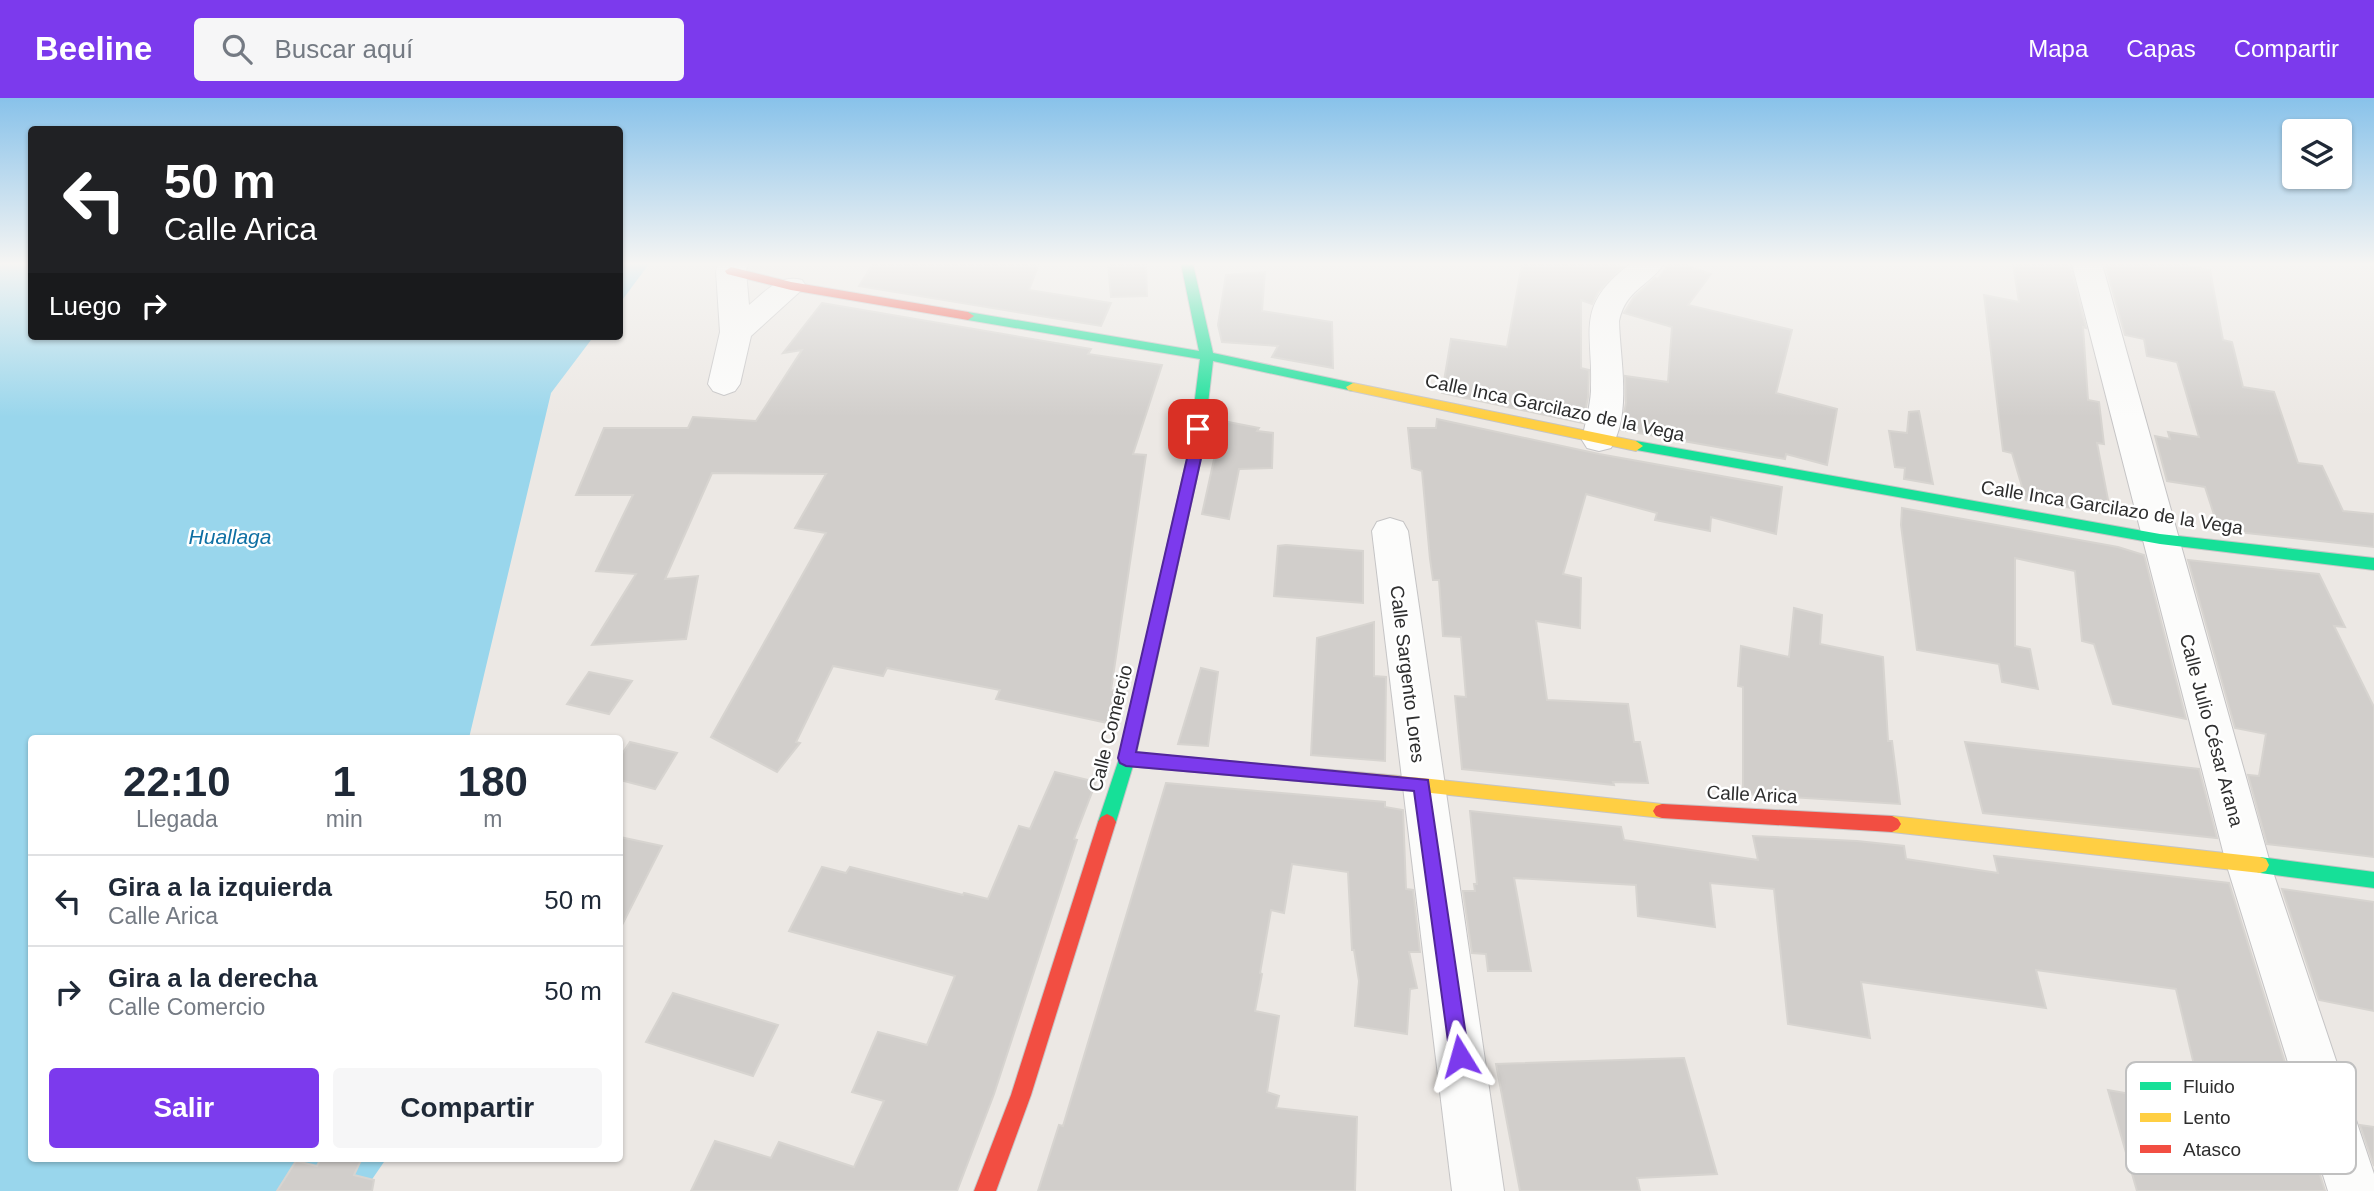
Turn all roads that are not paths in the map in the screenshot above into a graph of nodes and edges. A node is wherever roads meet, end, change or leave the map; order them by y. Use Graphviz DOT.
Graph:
graph roads {
  1 [pos="735,315"];
  2 [pos="756,315"];
  3 [pos="963,315"];
  4 [pos="1198,315"];
  5 [pos="1605,315"];
  6 [pos="2101,315"];
  7 [pos="736,332"];
  8 [pos="1207,356"];
  9 [pos="724,384"];
  10 [pos="1599,440"];
  11 [pos="1390,531"];
  12 [pos="2160,539"];
  13 [pos="2374,564"];
  14 [pos="1126,758"];
  15 [pos="1422,785"];
  16 [pos="2248,863"];
  17 [pos="2374,880"];
  18 [pos="2312,1062"];
  19 [pos="2349,1174"];
  20 [pos="985,1191"];
  21 [pos="1478,1191"];
  22 [pos="2354,1191"];
  1 -- 7 [label="street"];
  2 -- 7 [label="street"];
  3 -- 8 [label="street, Calle Inca Garcilazo de la Vega"];
  4 -- 8 [label="street, Calle Comercio"];
  5 -- 10 [label="street"];
  6 -- 12 [label="street, Calle Julio César Arana"];
  7 -- 9 [label="street"];
  8 -- 10 [label="street, Calle Inca Garcilazo de la Vega"];
  8 -- 14 [label="street, Calle Comercio"];
  10 -- 12 [label="street, Calle Inca Garcilazo de la Vega"];
  11 -- 15 [label="street, Calle Sargento Lores"];
  12 -- 13 [label="street, Calle Inca Garcilazo de la Vega"];
  12 -- 16 [label="street, Calle Julio César Arana"];
  14 -- 15 [label="street, Calle Arica"];
  14 -- 20 [label="street, Calle Comercio"];
  15 -- 16 [label="street, Calle Arica"];
  15 -- 21 [label="street, Calle Sargento Lores"];
  16 -- 17 [label="street, Calle Arica"];
  16 -- 18 [label="street, Calle Julio César Arana"];
  19 -- 22 [label="street, Calle Julio César Arana"];
}
